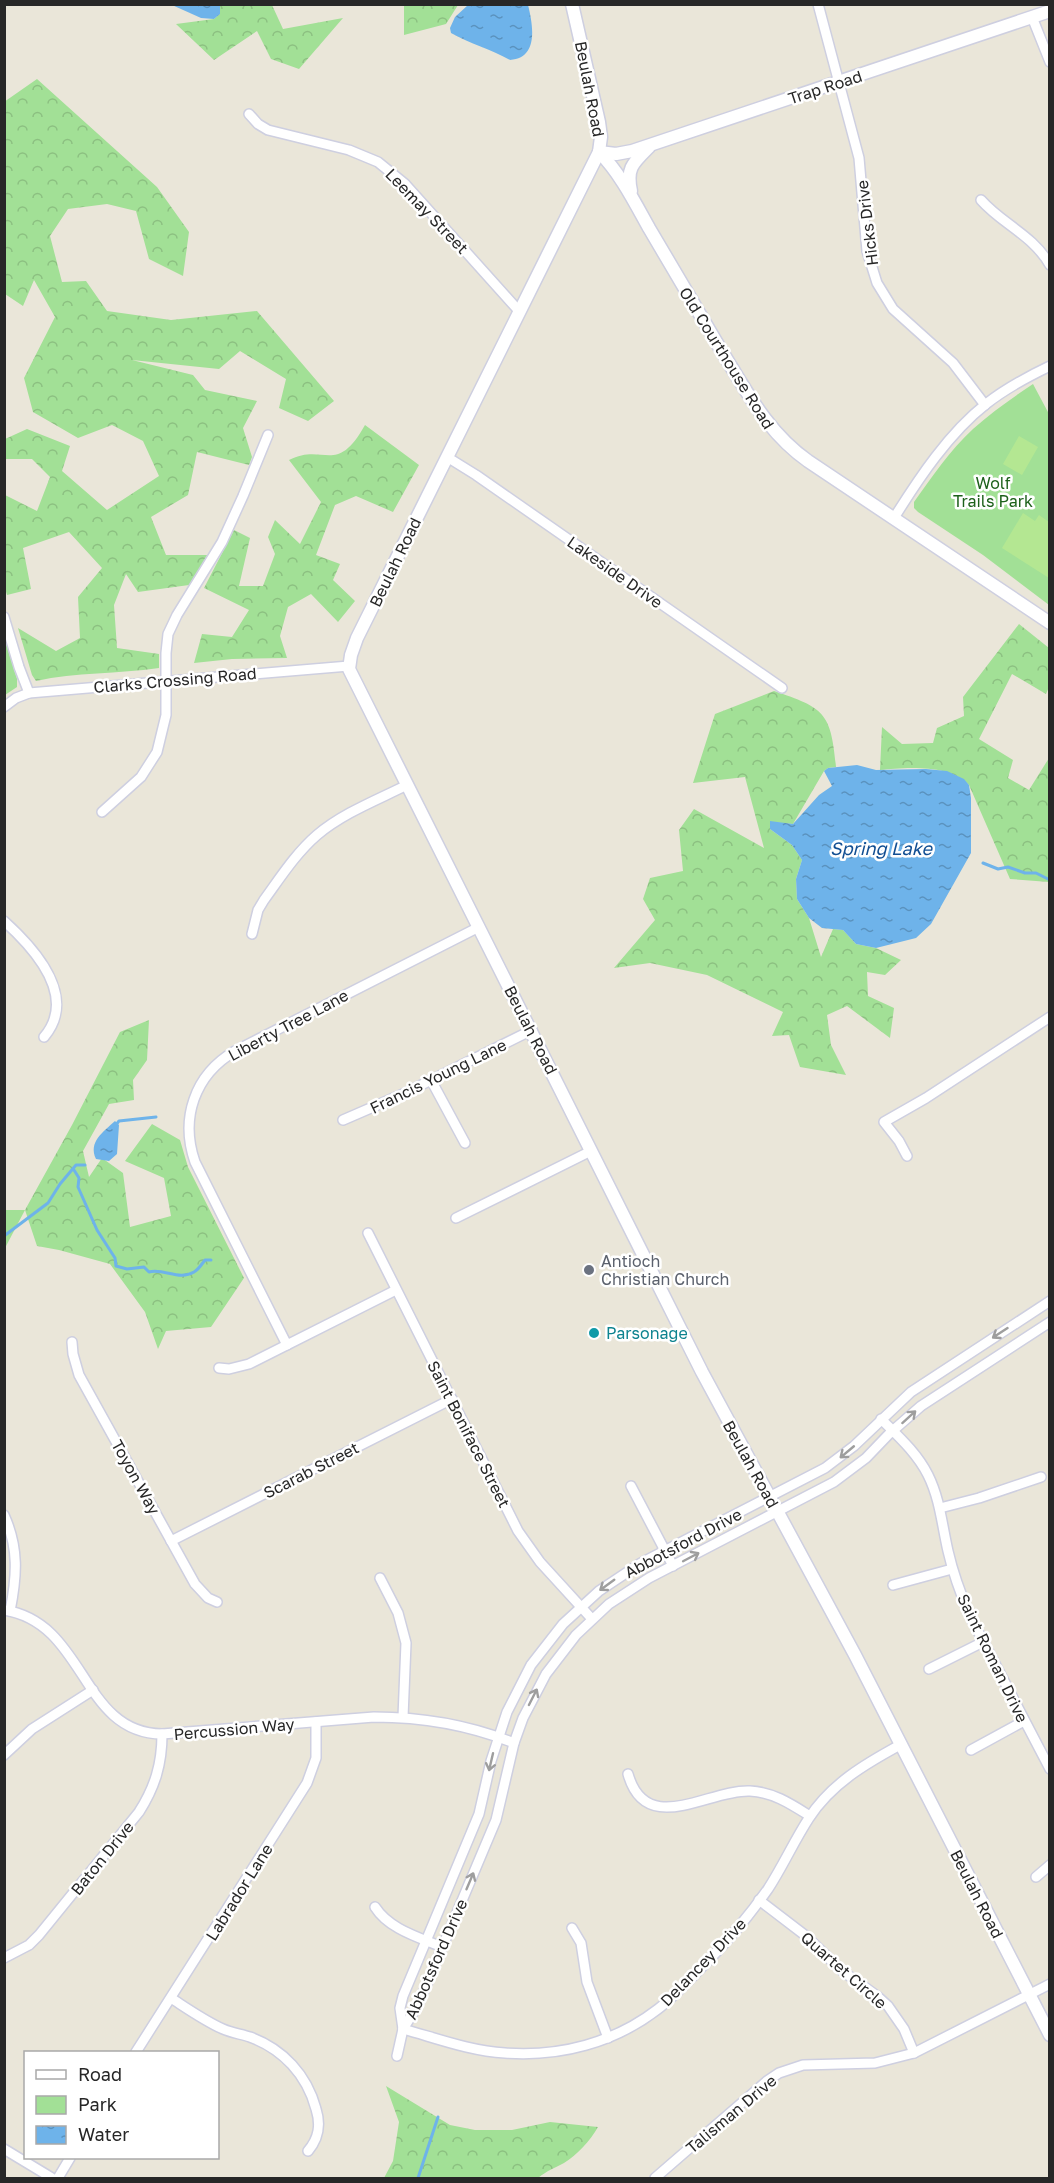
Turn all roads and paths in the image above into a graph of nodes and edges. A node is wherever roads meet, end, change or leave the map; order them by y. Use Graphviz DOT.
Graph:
graph roads {
  1 [pos="573,4"];
  2 [pos="818,4"];
  3 [pos="1050,11"];
  4 [pos="1032,17"];
  5 [pos="1050,62"];
  6 [pos="839,83"];
  7 [pos="249,114"];
  8 [pos="651,145"];
  9 [pos="599,152"];
  10 [pos="981,200"];
  11 [pos="634,201"];
  12 [pos="1050,265"];
  13 [pos="519,311"];
  14 [pos="1050,366"];
  15 [pos="985,405"];
  16 [pos="268,435"];
  17 [pos="447,457"];
  18 [pos="894,518"];
  19 [pos="4,617"];
  20 [pos="1050,623"];
  21 [pos="349,666"];
  22 [pos="166,682"];
  23 [pos="782,688"];
  24 [pos="29,693"];
  25 [pos="4,707"];
  26 [pos="407,785"];
  27 [pos="102,812"];
  28 [pos="4,921"];
  29 [pos="479,927"];
  30 [pos="252,934"];
  31 [pos="1050,1017"];
  32 [pos="532,1030"];
  33 [pos="44,1038"];
  34 [pos="431,1080"];
  35 [pos="344,1120"];
  36 [pos="465,1143"];
  37 [pos="591,1151"];
  38 [pos="907,1156"];
  39 [pos="456,1218"];
  40 [pos="368,1233"];
  41 [pos="396,1290"];
  42 [pos="1050,1301"];
  43 [pos="1050,1322"];
  44 [pos="72,1341"];
  45 [pos="287,1345"];
  46 [pos="219,1368"];
  47 [pos="452,1399"];
  48 [pos="881,1419"];
  49 [pos="893,1431"];
  50 [pos="1041,1477"];
  51 [pos="631,1485"];
  52 [pos="769,1497"];
  53 [pos="940,1508"];
  54 [pos="778,1512"];
  55 [pos="4,1515"];
  56 [pos="171,1541"];
  57 [pos="664,1551"];
  58 [pos="673,1566"];
  59 [pos="952,1569"];
  60 [pos="380,1578"];
  61 [pos="892,1586"];
  62 [pos="217,1602"];
  63 [pos="580,1607"];
  64 [pos="7,1610"];
  65 [pos="592,1619"];
  66 [pos="983,1642"];
  67 [pos="929,1669"];
  68 [pos="93,1690"];
  69 [pos="404,1718"];
  70 [pos="1024,1721"];
  71 [pos="316,1722"];
  72 [pos="162,1734"];
  73 [pos="498,1736"];
  74 [pos="514,1743"];
  75 [pos="900,1745"];
  76 [pos="971,1750"];
  77 [pos="4,1755"];
  78 [pos="1050,1769"];
  79 [pos="628,1774"];
  80 [pos="810,1816"];
  81 [pos="1050,1864"];
  82 [pos="1036,1877"];
  83 [pos="759,1900"];
  84 [pos="375,1907"];
  85 [pos="572,1928"];
  86 [pos="426,1940"];
  87 [pos="442,1947"];
  88 [pos="4,1958"];
  89 [pos="1050,1984"];
  90 [pos="1028,1995"];
  91 [pos="171,1998"];
  92 [pos="403,2030"];
  93 [pos="1050,2035"];
  94 [pos="608,2038"];
  95 [pos="137,2051"];
  96 [pos="914,2053"];
  97 [pos="397,2056"];
  98 [pos="4,2149"];
  99 [pos="308,2151"];
  100 [pos="69,2159"];
  101 [pos="52,2178"];
  102 [pos="58,2178"];
  103 [pos="655,2178"];
  1 -- 9 [label="main road, Beulah Road"];
  2 -- 6 [label="street, Hicks Drive"];
  3 -- 4 [label="main road, Trap Road"];
  4 -- 5 [label="street"];
  4 -- 6 [label="main road, Trap Road"];
  6 -- 8 [label="main road, Trap Road"];
  6 -- 15 [label="street, Hicks Drive"];
  7 -- 13 [label="street, Leemay Street"];
  8 -- 9 [label="main road, Trap Road"];
  8 -- 11 [label="main road"];
  9 -- 11 [label="main road, Old Courthouse Road"];
  9 -- 13 [label="main road, Beulah Road"];
  10 -- 12 [label="street"];
  11 -- 18 [label="main road, Old Courthouse Road"];
  13 -- 17 [label="main road, Beulah Road"];
  14 -- 15 [label="street"];
  15 -- 18 [label="street"];
  16 -- 22 [label="street"];
  17 -- 21 [label="main road, Beulah Road"];
  17 -- 23 [label="street, Lakeside Drive"];
  18 -- 20 [label="main road, Old Courthouse Road"];
  19 -- 24 [label="street"];
  21 -- 22 [label="street, Clarks Crossing Road"];
  21 -- 26 [label="main road, Beulah Road"];
  22 -- 24 [label="street, Clarks Crossing Road"];
  22 -- 27 [label="street"];
  24 -- 25 [label="street, Clarks Crossing Road"];
  26 -- 29 [label="main road, Beulah Road"];
  26 -- 30 [label="street"];
  28 -- 33 [label="street"];
  29 -- 32 [label="main road, Beulah Road"];
  29 -- 45 [label="street, Liberty Tree Lane"];
  31 -- 38 [label="street"];
  32 -- 34 [label="street, Francis Young Lane"];
  32 -- 37 [label="main road, Beulah Road"];
  34 -- 35 [label="street, Francis Young Lane"];
  34 -- 36 [label="street"];
  37 -- 39 [label="street"];
  37 -- 52 [label="main road, Beulah Road"];
  40 -- 41 [label="street, Saint Boniface Street"];
  41 -- 45 [label="street"];
  41 -- 47 [label="street, Saint Boniface Street"];
  42 -- 48 [label="street, Abbotsford Drive, one-way"];
  49 -- 43 [label="street, Abbotsford Drive, one-way"];
  44 -- 56 [label="street, Toyon Way"];
  45 -- 46 [label="street"];
  47 -- 56 [label="street, Scarab Street"];
  47 -- 63 [label="street, Saint Boniface Street"];
  48 -- 49 [label="street, Saint Roman Drive"];
  48 -- 52 [label="street, Abbotsford Drive, one-way"];
  49 -- 53 [label="street, Saint Roman Drive"];
  49 -- 54 [label="street, Abbotsford Drive"];
  50 -- 53 [label="street"];
  51 -- 57 [label="street"];
  52 -- 54 [label="main road, Beulah Road"];
  52 -- 57 [label="street, Abbotsford Drive"];
  53 -- 59 [label="street, Saint Roman Drive"];
  58 -- 54 [label="street, Abbotsford Drive, one-way"];
  54 -- 75 [label="main road, Beulah Road"];
  55 -- 64 [label="street"];
  56 -- 62 [label="street, Toyon Way"];
  57 -- 58 [label="street"];
  57 -- 63 [label="street, Abbotsford Drive, one-way"];
  58 -- 65 [label="street, Abbotsford Drive"];
  59 -- 61 [label="street"];
  59 -- 66 [label="street, Saint Roman Drive"];
  60 -- 69 [label="street"];
  63 -- 65 [label="street, Saint Boniface Street"];
  63 -- 73 [label="street, Abbotsford Drive"];
  64 -- 68 [label="street, Percussion Way"];
  74 -- 65 [label="street, Abbotsford Drive, one-way"];
  66 -- 67 [label="street"];
  66 -- 70 [label="street, Saint Roman Drive"];
  68 -- 72 [label="street, Percussion Way"];
  68 -- 77 [label="street"];
  69 -- 71 [label="street, Percussion Way"];
  69 -- 73 [label="street, Percussion Way"];
  70 -- 76 [label="street"];
  70 -- 78 [label="street, Saint Roman Drive"];
  71 -- 72 [label="street, Percussion Way"];
  71 -- 91 [label="street, Labrador Lane"];
  72 -- 88 [label="street, Baton Drive"];
  73 -- 74 [label="street, Percussion Way"];
  73 -- 86 [label="street, Abbotsford Drive, one-way"];
  87 -- 74 [label="street, Abbotsford Drive, one-way"];
  75 -- 80 [label="street, Delancey Drive"];
  75 -- 90 [label="main road, Beulah Road"];
  79 -- 80 [label="street"];
  80 -- 83 [label="street, Delancey Drive"];
  81 -- 82 [label="street"];
  83 -- 94 [label="street, Delancey Drive"];
  83 -- 96 [label="street, Quartet Circle"];
  84 -- 86 [label="street"];
  85 -- 94 [label="street"];
  86 -- 87 [label="street"];
  86 -- 92 [label="street, Abbotsford Drive"];
  87 -- 92 [label="street, Abbotsford Drive"];
  89 -- 90 [label="street, Talisman Drive"];
  90 -- 93 [label="main road, Beulah Road"];
  90 -- 96 [label="street, Talisman Drive"];
  91 -- 95 [label="street, Labrador Lane"];
  91 -- 99 [label="street"];
  92 -- 94 [label="street, Delancey Drive"];
  92 -- 97 [label="street"];
  96 -- 103 [label="street, Talisman Drive"];
  98 -- 101 [label="street"];
  100 -- 102 [label="street"];
}
